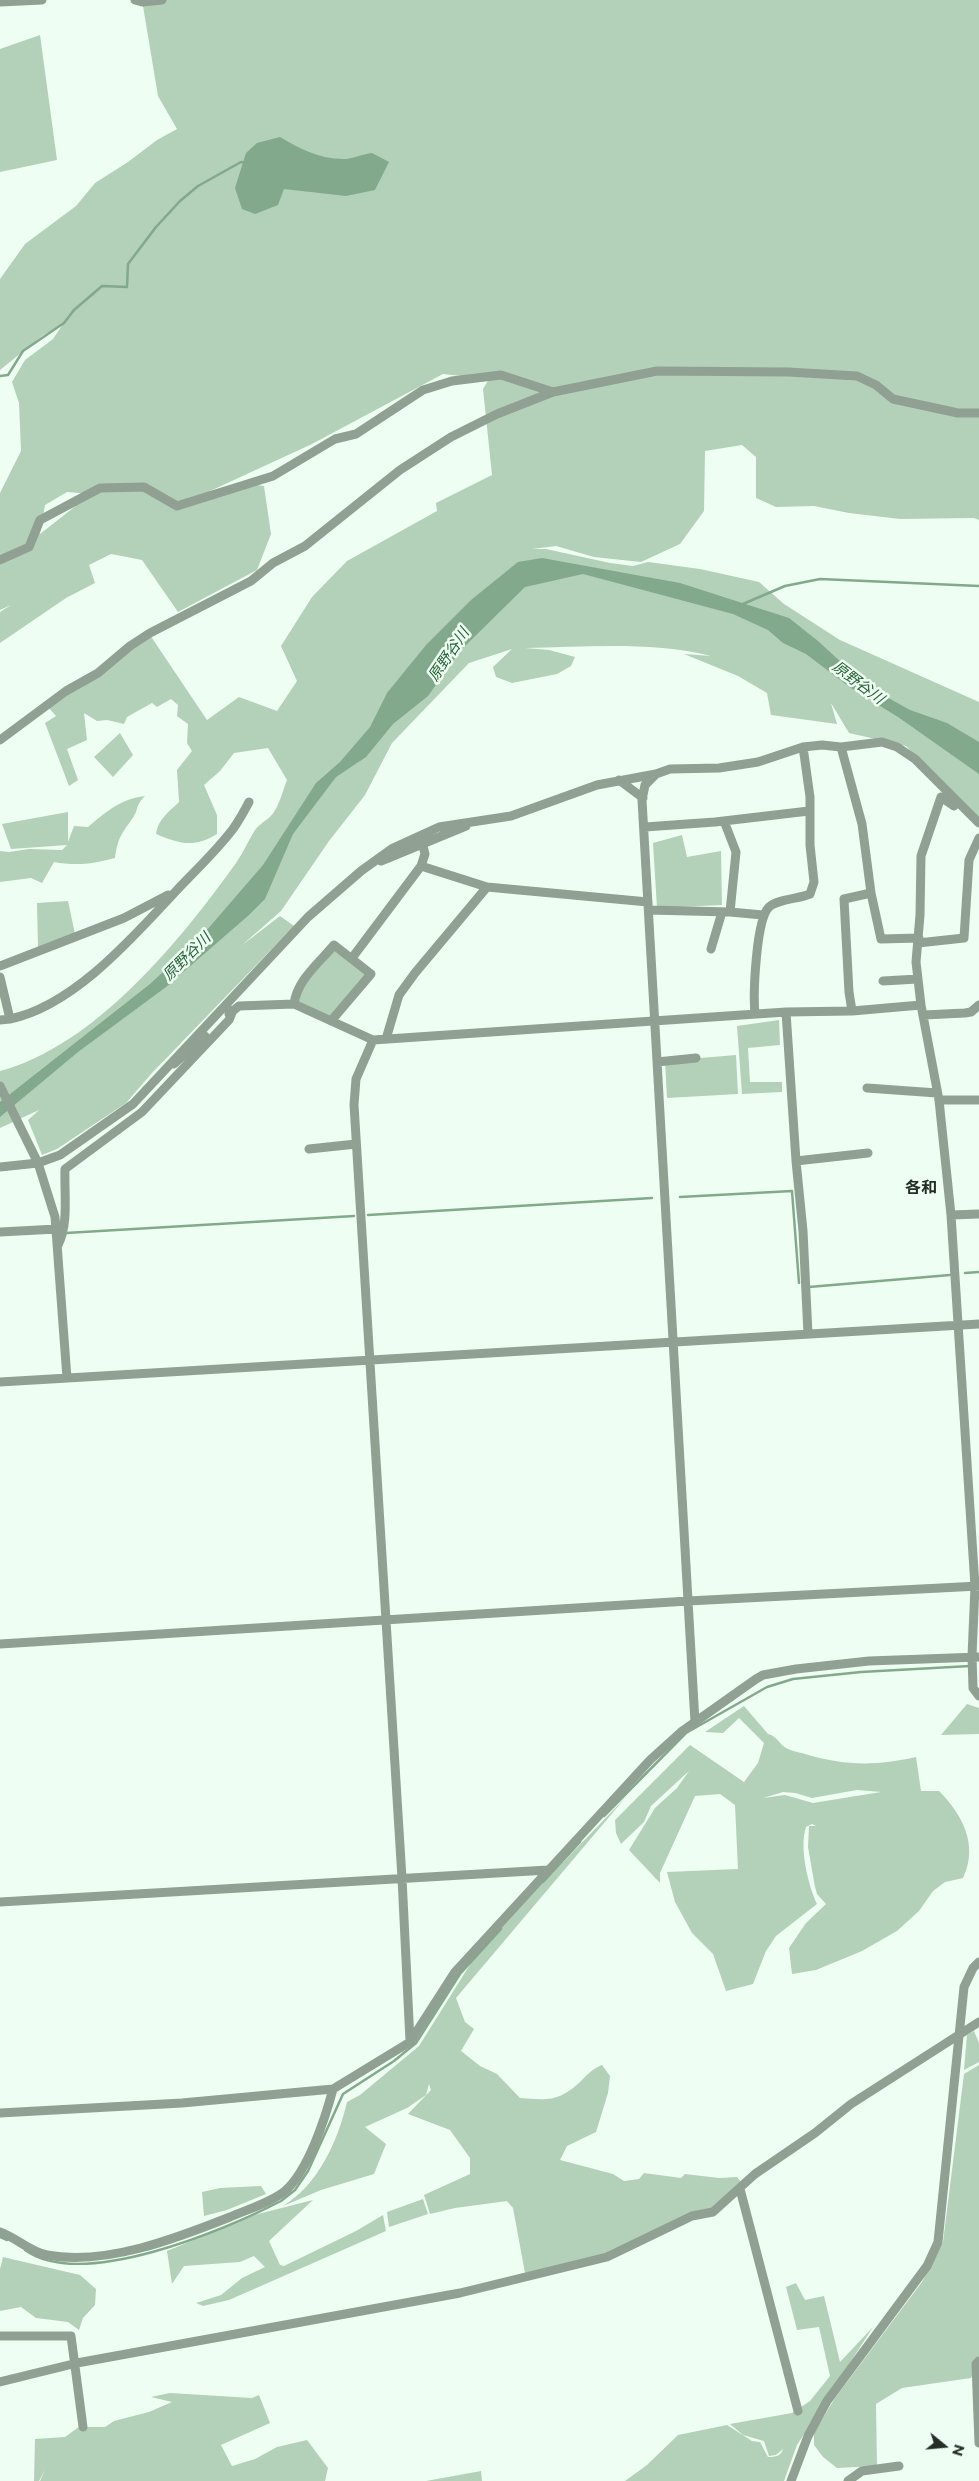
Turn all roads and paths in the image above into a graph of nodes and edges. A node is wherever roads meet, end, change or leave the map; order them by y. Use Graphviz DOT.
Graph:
graph roads {
  1 [pos="42,0"];
  2 [pos="135,0"];
  3 [pos="162,0"];
  4 [pos="0,2"];
  5 [pos="553,392"];
  6 [pos="979,413"];
  7 [pos="0,560"];
  8 [pos="0,740"];
  9 [pos="803,747"];
  10 [pos="840,747"];
  11 [pos="656,774"];
  12 [pos="618,780"];
  13 [pos="643,798"];
  14 [pos="249,802"];
  15 [pos="809,811"];
  16 [pos="978,819"];
  17 [pos="477,821"];
  18 [pos="724,821"];
  19 [pos="645,827"];
  20 [pos="979,838"];
  21 [pos="423,846"];
  22 [pos="369,866"];
  23 [pos="421,866"];
  24 [pos="487,886"];
  25 [pos="177,890"];
  26 [pos="871,893"];
  27 [pos="648,906"];
  28 [pos="726,912"];
  29 [pos="763,915"];
  30 [pos="919,940"];
  31 [pos="711,949"];
  32 [pos="352,958"];
  33 [pos="0,966"];
  34 [pos="0,977"];
  35 [pos="918,979"];
  36 [pos="883,981"];
  37 [pos="294,1004"];
  38 [pos="921,1005"];
  39 [pos="979,1005"];
  40 [pos="234,1010"];
  41 [pos="852,1011"];
  42 [pos="786,1012"];
  43 [pos="755,1014"];
  44 [pos="924,1015"];
  45 [pos="10,1019"];
  46 [pos="0,1020"];
  47 [pos="331,1021"];
  48 [pos="655,1021"];
  49 [pos="386,1039"];
  50 [pos="373,1040"];
  51 [pos="696,1058"];
  52 [pos="658,1062"];
  53 [pos="156,1078"];
  54 [pos="0,1086"];
  55 [pos="868,1088"];
  56 [pos="938,1096"];
  57 [pos="979,1100"];
  58 [pos="356,1144"];
  59 [pos="309,1149"];
  60 [pos="868,1153"];
  61 [pos="37,1161"];
  62 [pos="796,1161"];
  63 [pos="0,1167"];
  64 [pos="979,1214"];
  65 [pos="951,1215"];
  66 [pos="57,1228"];
  67 [pos="0,1232"];
  68 [pos="58,1245"];
  69 [pos="979,1324"];
  70 [pos="959,1326"];
  71 [pos="808,1334"];
  72 [pos="674,1342"];
  73 [pos="369,1360"];
  74 [pos="67,1378"];
  75 [pos="0,1382"];
  76 [pos="977,1586"];
  77 [pos="688,1601"];
  78 [pos="385,1621"];
  79 [pos="0,1644"];
  80 [pos="975,1656"];
  81 [pos="979,1696"];
  82 [pos="695,1722"];
  83 [pos="548,1870"];
  84 [pos="402,1878"];
  85 [pos="0,1902"];
  86 [pos="979,1962"];
  87 [pos="979,2022"];
  88 [pos="959,2036"];
  89 [pos="410,2042"];
  90 [pos="333,2089"];
  91 [pos="0,2114"];
  92 [pos="740,2189"];
  93 [pos="0,2232"];
  94 [pos="0,2336"];
  95 [pos="979,2361"];
  96 [pos="75,2364"];
  97 [pos="0,2382"];
  98 [pos="798,2411"];
  99 [pos="83,2426"];
  100 [pos="979,2443"];
  101 [pos="899,2466"];
  102 [pos="791,2481"];
  103 [pos="848,2481"];
  1 -- 4 [label="street"];
  2 -- 3 [label="street"];
  5 -- 6 [label="street"];
  5 -- 7 [label="street"];
  5 -- 8 [label="street"];
  9 -- 10 [label="street"];
  9 -- 11 [label="street"];
  9 -- 15 [label="street"];
  10 -- 16 [label="street"];
  10 -- 26 [label="street"];
  11 -- 12 [label="street"];
  11 -- 13 [label="street"];
  12 -- 13 [label="street"];
  12 -- 17 [label="street"];
  13 -- 19 [label="street"];
  14 -- 25 [label="street"];
  15 -- 18 [label="street"];
  15 -- 29 [label="street"];
  16 -- 30 [label="street"];
  17 -- 21 [label="street"];
  17 -- 22 [label="street"];
  18 -- 19 [label="street"];
  18 -- 28 [label="street"];
  19 -- 27 [label="street"];
  20 -- 30 [label="street"];
  21 -- 22 [label="street"];
  21 -- 23 [label="street"];
  22 -- 53 [label="street"];
  23 -- 24 [label="street"];
  23 -- 32 [label="street"];
  24 -- 27 [label="street"];
  24 -- 49 [label="street"];
  25 -- 33 [label="street"];
  25 -- 45 [label="street"];
  26 -- 30 [label="street"];
  26 -- 41 [label="street"];
  27 -- 28 [label="street"];
  27 -- 48 [label="street"];
  28 -- 29 [label="street"];
  28 -- 31 [label="street"];
  29 -- 43 [label="street"];
  30 -- 35 [label="street"];
  32 -- 37 [label="street"];
  32 -- 47 [label="street"];
  34 -- 45 [label="street"];
  35 -- 36 [label="street"];
  35 -- 38 [label="street"];
  37 -- 40 [label="street"];
  37 -- 47 [label="street"];
  38 -- 41 [label="street"];
  38 -- 44 [label="street"];
  39 -- 44 [label="street"];
  40 -- 53 [label="street"];
  40 -- 68 [label="street"];
  41 -- 42 [label="street"];
  42 -- 43 [label="street"];
  42 -- 62 [label="street"];
  43 -- 48 [label="street"];
  44 -- 56 [label="street"];
  45 -- 46 [label="street"];
  47 -- 50 [label="street"];
  48 -- 49 [label="street"];
  48 -- 52 [label="street"];
  49 -- 50 [label="street"];
  50 -- 58 [label="street"];
  51 -- 52 [label="street"];
  52 -- 72 [label="street"];
  53 -- 61 [label="street"];
  54 -- 61 [label="street"];
  55 -- 56 [label="street"];
  56 -- 57 [label="street"];
  56 -- 65 [label="street"];
  58 -- 59 [label="street"];
  58 -- 73 [label="street"];
  60 -- 62 [label="street"];
  61 -- 63 [label="street"];
  61 -- 66 [label="street"];
  62 -- 71 [label="street"];
  64 -- 65 [label="street"];
  65 -- 70 [label="street"];
  66 -- 67 [label="street"];
  66 -- 68 [label="street"];
  68 -- 74 [label="street"];
  69 -- 70 [label="street"];
  70 -- 71 [label="street"];
  70 -- 76 [label="street"];
  71 -- 72 [label="street"];
  72 -- 73 [label="street"];
  72 -- 77 [label="street"];
  73 -- 74 [label="street"];
  73 -- 78 [label="street"];
  74 -- 75 [label="street"];
  76 -- 77 [label="street"];
  76 -- 80 [label="street"];
  77 -- 78 [label="street"];
  77 -- 82 [label="street"];
  78 -- 79 [label="street"];
  78 -- 84 [label="street"];
  80 -- 81 [label="street"];
  80 -- 82 [label="street"];
  82 -- 83 [label="street"];
  83 -- 84 [label="street"];
  83 -- 89 [label="street"];
  84 -- 85 [label="street"];
  84 -- 89 [label="street"];
  86 -- 88 [label="street"];
  87 -- 88 [label="street"];
  88 -- 92 [label="street"];
  88 -- 102 [label="street"];
  89 -- 90 [label="street"];
  90 -- 91 [label="street"];
  90 -- 93 [label="street"];
  92 -- 96 [label="street"];
  92 -- 98 [label="street"];
  94 -- 96 [label="street"];
  95 -- 100 [label="street"];
  96 -- 97 [label="street"];
  96 -- 99 [label="street"];
  101 -- 103 [label="street"];
}
